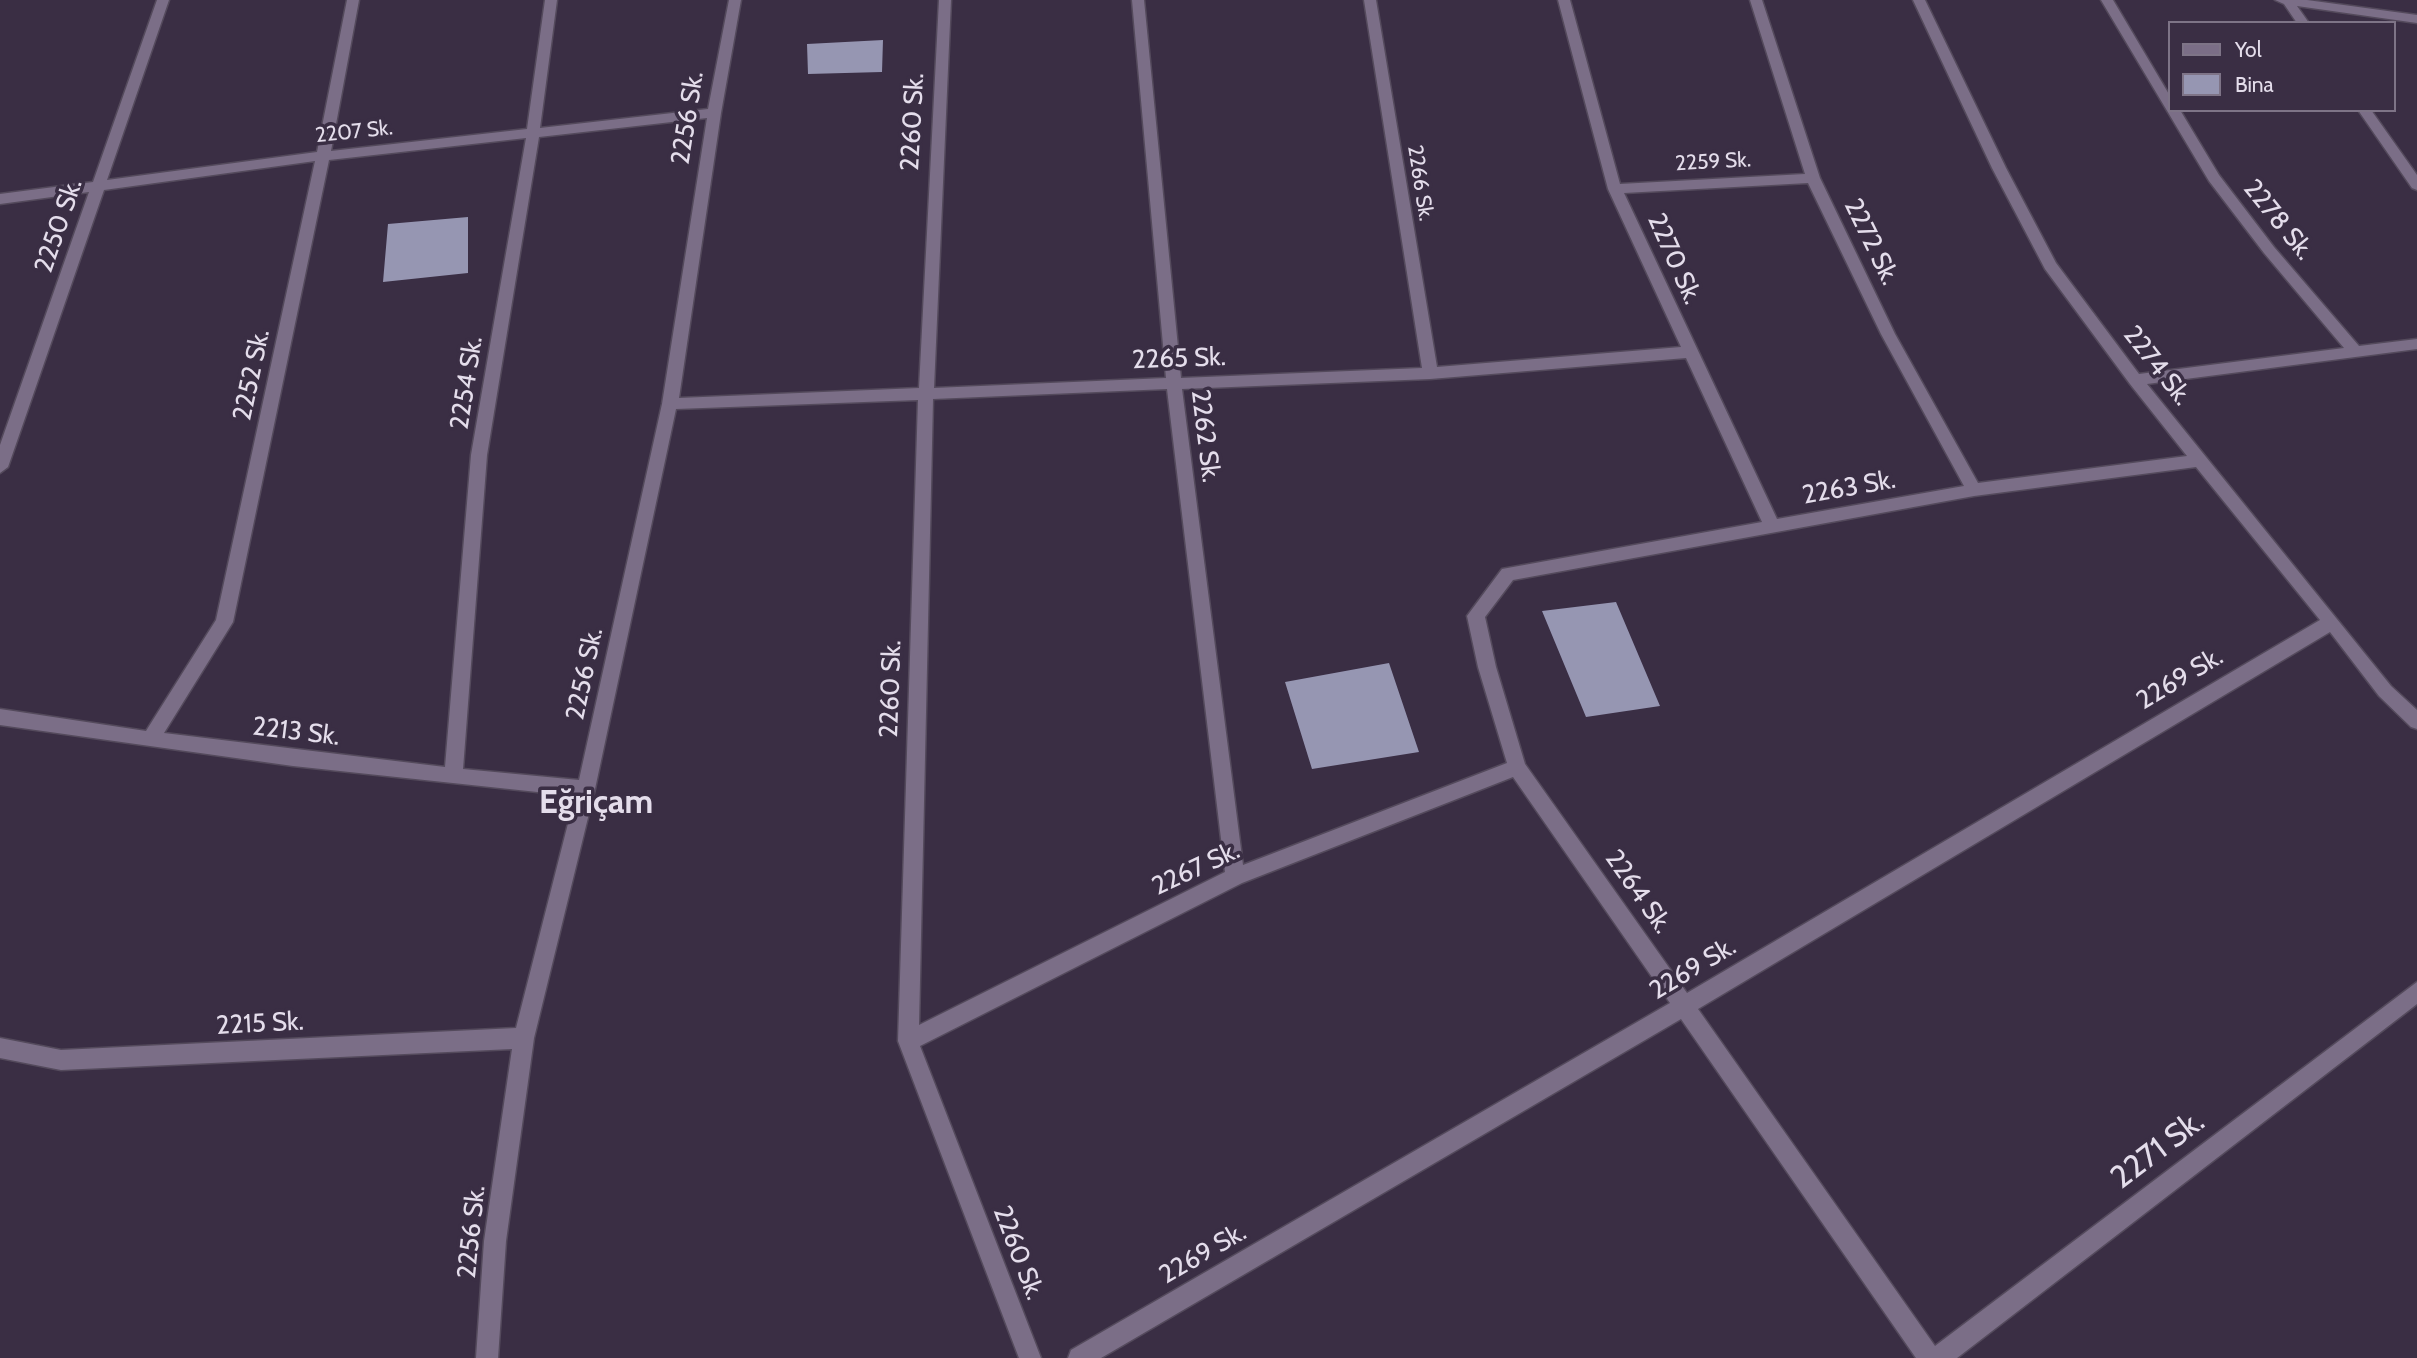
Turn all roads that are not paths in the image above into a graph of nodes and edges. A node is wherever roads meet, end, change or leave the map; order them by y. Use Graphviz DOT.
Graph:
graph roads {
  1 [pos="163,0"];
  2 [pos="353,0"];
  3 [pos="551,0"];
  4 [pos="735,0"];
  5 [pos="945,0"];
  6 [pos="1138,0"];
  7 [pos="1370,0"];
  8 [pos="1564,0"];
  9 [pos="1756,0"];
  10 [pos="1919,0"];
  11 [pos="2107,0"];
  12 [pos="2281,0"];
  13 [pos="2288,1"];
  14 [pos="2311,3"];
  15 [pos="2417,19"];
  16 [pos="2302,21"];
  17 [pos="2168,103"];
  18 [pos="2173,112"];
  19 [pos="2365,112"];
  20 [pos="714,113"];
  21 [pos="533,133"];
  22 [pos="323,156"];
  23 [pos="1813,178"];
  24 [pos="99,184"];
  25 [pos="2417,185"];
  26 [pos="1615,189"];
  27 [pos="0,199"];
  28 [pos="2417,344"];
  29 [pos="1689,352"];
  30 [pos="2356,352"];
  31 [pos="1430,373"];
  32 [pos="2135,380"];
  33 [pos="1174,384"];
  34 [pos="926,393"];
  35 [pos="670,404"];
  36 [pos="2200,460"];
  37 [pos="0,467"];
  38 [pos="1974,490"];
  39 [pos="1773,527"];
  40 [pos="1508,574"];
  41 [pos="2332,622"];
  42 [pos="0,717"];
  43 [pos="2417,721"];
  44 [pos="150,740"];
  45 [pos="1517,767"];
  46 [pos="453,778"];
  47 [pos="586,789"];
  48 [pos="1235,877"];
  49 [pos="2417,992"];
  50 [pos="1686,1005"];
  51 [pos="524,1038"];
  52 [pos="908,1041"];
  53 [pos="0,1048"];
  54 [pos="487,1358"];
  55 [pos="1030,1358"];
  56 [pos="1079,1358"];
  57 [pos="1930,1358"];
  58 [pos="1938,1358"];
  1 -- 24 [label="street, 2250 Sk."];
  2 -- 22 [label="street, 2252 Sk."];
  3 -- 21 [label="street, 2254 Sk."];
  4 -- 20 [label="street, 2256 Sk."];
  5 -- 34 [label="street, 2260 Sk."];
  6 -- 33 [label="street, 2262 Sk."];
  7 -- 31 [label="street, 2266 Sk."];
  8 -- 26 [label="street, 2270 Sk."];
  9 -- 23 [label="street, 2272 Sk."];
  10 -- 32 [label="street, 2274 Sk."];
  11 -- 17 [label="street, 2278 Sk."];
  12 -- 13 [label="street"];
  13 -- 14 [label="street"];
  13 -- 16 [label="street"];
  14 -- 15 [label="street"];
  18 -- 30 [label="street, 2278 Sk."];
  19 -- 25 [label="street"];
  20 -- 21 [label="street, 2207 Sk."];
  20 -- 35 [label="street, 2256 Sk."];
  21 -- 22 [label="street, 2207 Sk."];
  21 -- 46 [label="street, 2254 Sk."];
  22 -- 24 [label="street, 2207 Sk."];
  22 -- 44 [label="street, 2252 Sk."];
  23 -- 26 [label="street, 2259 Sk."];
  23 -- 38 [label="street, 2272 Sk."];
  24 -- 27 [label="street, 2207 Sk."];
  24 -- 37 [label="street, 2250 Sk."];
  26 -- 29 [label="street, 2270 Sk."];
  28 -- 30 [label="street"];
  29 -- 31 [label="street, 2265 Sk."];
  29 -- 39 [label="street, 2270 Sk."];
  30 -- 32 [label="street"];
  31 -- 33 [label="street, 2265 Sk."];
  32 -- 36 [label="street, 2274 Sk."];
  33 -- 34 [label="street, 2265 Sk."];
  33 -- 48 [label="street, 2262 Sk."];
  34 -- 35 [label="street, 2265 Sk."];
  34 -- 52 [label="street, 2260 Sk."];
  35 -- 47 [label="street, 2256 Sk."];
  36 -- 38 [label="street, 2263 Sk."];
  36 -- 41 [label="street, 2274 Sk."];
  38 -- 39 [label="street, 2263 Sk."];
  39 -- 40 [label="street, 2263 Sk."];
  40 -- 45 [label="street, 2264 Sk."];
  41 -- 43 [label="street, 2274 Sk."];
  41 -- 50 [label="street, 2269 Sk."];
  42 -- 44 [label="street, 2213 Sk."];
  44 -- 46 [label="street, 2213 Sk."];
  45 -- 48 [label="street, 2267 Sk."];
  45 -- 50 [label="street, 2264 Sk."];
  46 -- 47 [label="street, 2213 Sk."];
  47 -- 51 [label="street, 2256 Sk."];
  48 -- 52 [label="street, 2267 Sk."];
  49 -- 58 [label="street, 2271 Sk."];
  50 -- 56 [label="street, 2269 Sk."];
  50 -- 57 [label="street, 2264 Sk."];
  51 -- 53 [label="street, 2215 Sk."];
  51 -- 54 [label="street, 2256 Sk."];
  52 -- 55 [label="street, 2260 Sk."];
}
